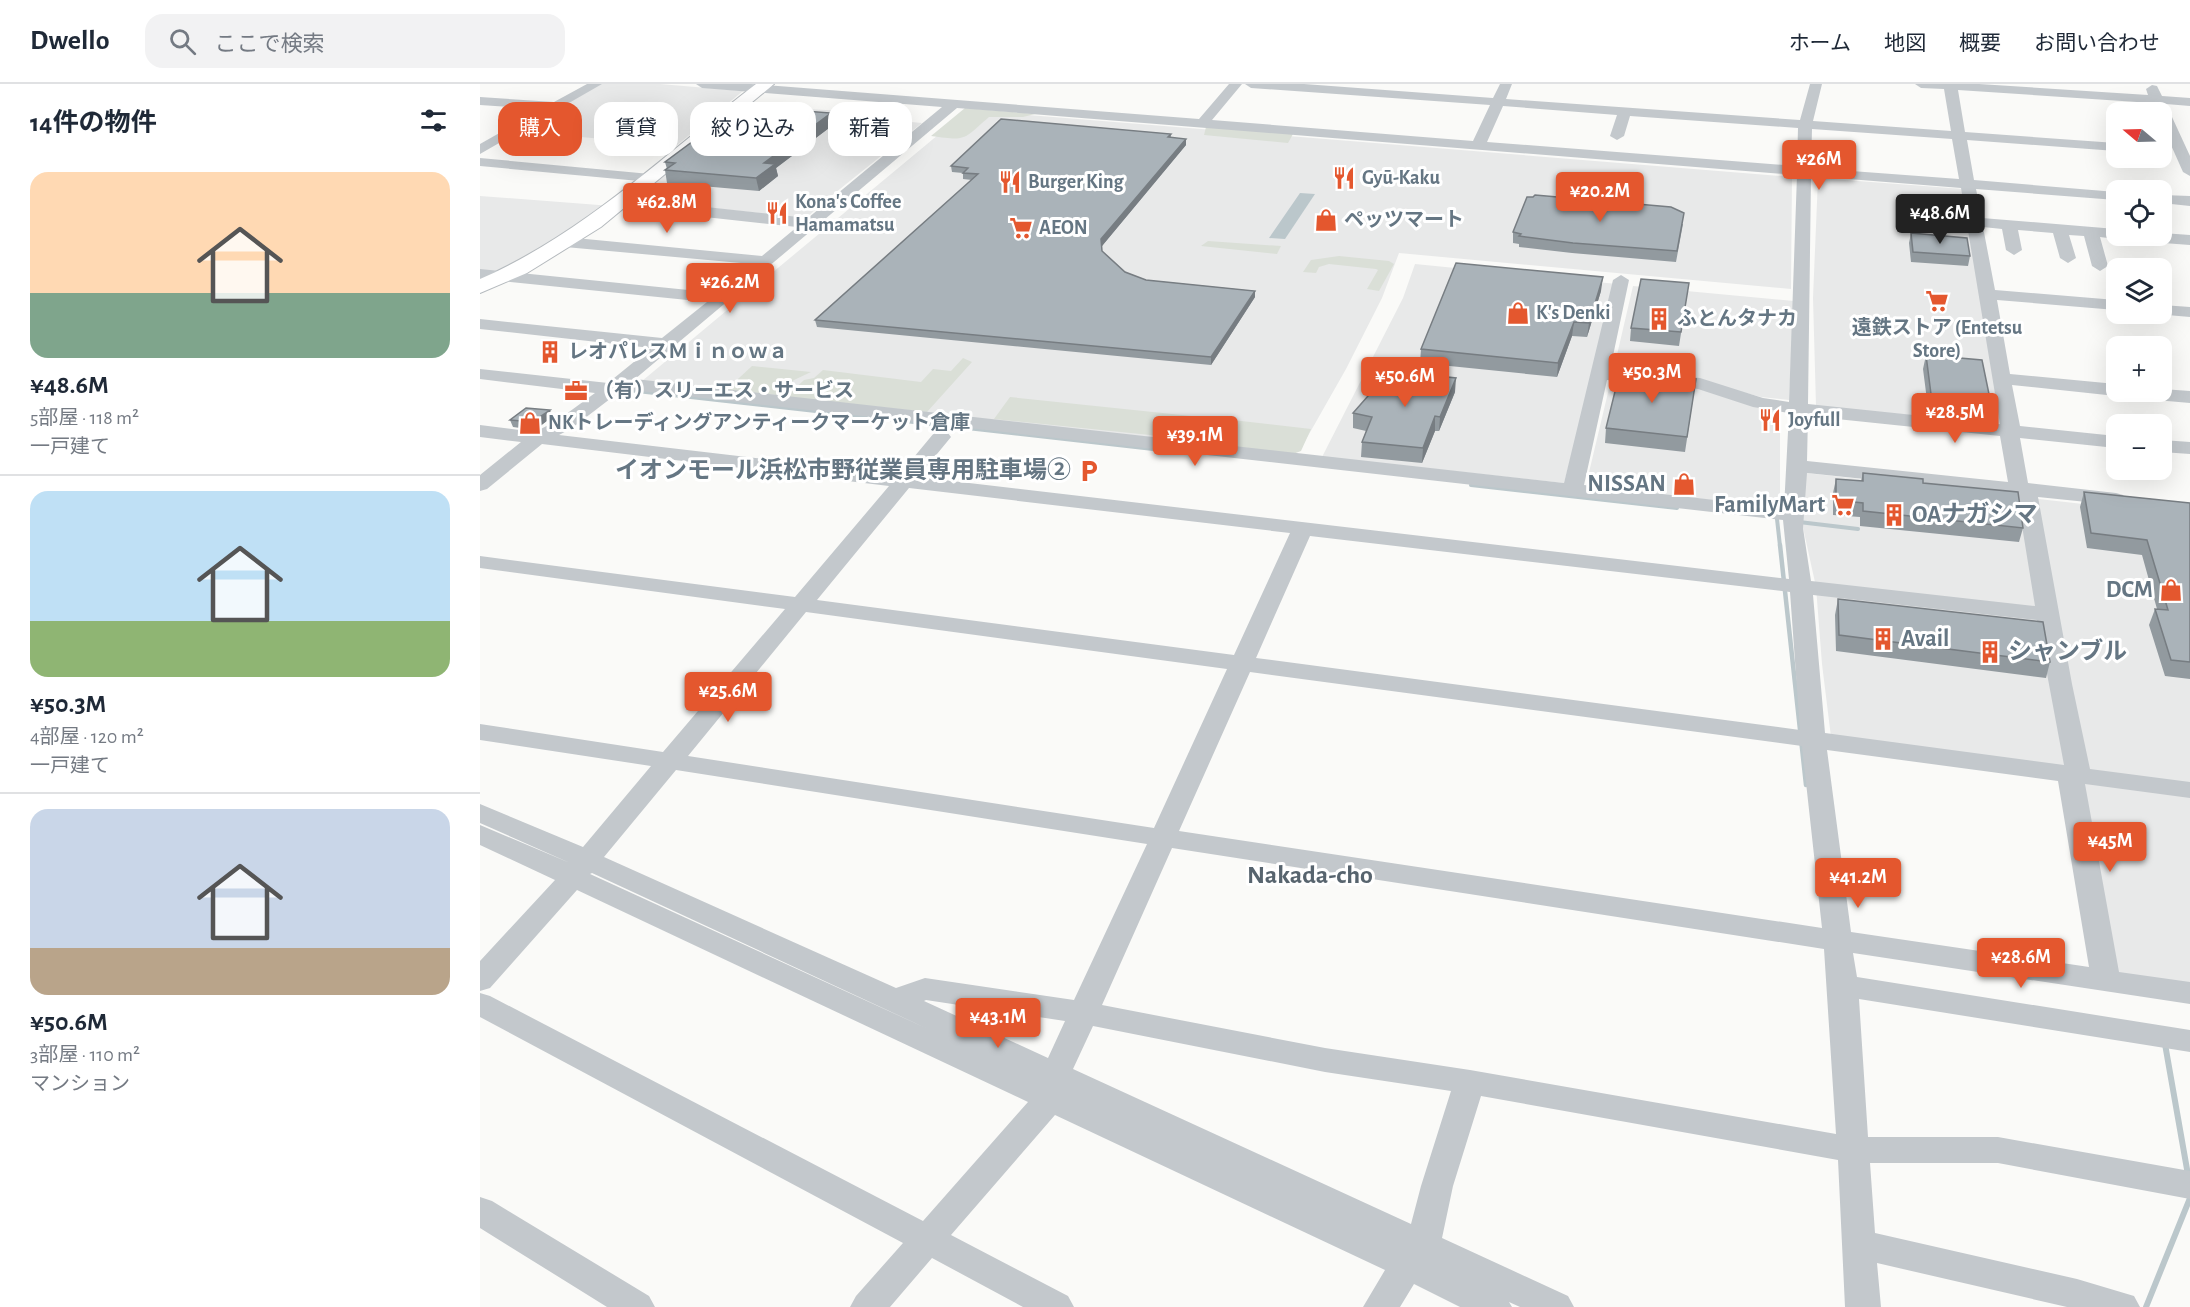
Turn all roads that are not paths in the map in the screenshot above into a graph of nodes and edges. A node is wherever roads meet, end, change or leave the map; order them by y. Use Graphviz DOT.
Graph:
graph roads {
  1 [pos="596,84"];
  2 [pos="702,84"];
  3 [pos="1236,84"];
  4 [pos="1251,84"];
  5 [pos="1506,84"];
  6 [pos="1816,84"];
  7 [pos="1921,84"];
  8 [pos="2150,84"];
  9 [pos="1950,85"];
  10 [pos="763,87"];
  11 [pos="2158,100"];
  12 [pos="480,101"];
  13 [pos="498,102"];
  14 [pos="562,102"];
  15 [pos="1498,102"];
  16 [pos="2190,102"];
  17 [pos="954,104"];
  18 [pos="1624,112"];
  19 [pos="1203,123"];
  20 [pos="1805,125"];
  21 [pos="1617,136"];
  22 [pos="1960,136"];
  23 [pos="498,139"];
  24 [pos="1478,146"];
  25 [pos="2106,146"];
  26 [pos="480,150"];
  27 [pos="2185,152"];
  28 [pos="480,162"];
  29 [pos="1804,172"];
  30 [pos="2190,172"];
  31 [pos="651,178"];
  32 [pos="1968,186"];
  33 [pos="2106,195"];
  34 [pos="2172,200"];
  35 [pos="2190,201"];
  36 [pos="623,203"];
  37 [pos="1974,222"];
  38 [pos="810,223"];
  39 [pos="2009,225"];
  40 [pos="2060,229"];
  41 [pos="2091,232"];
  42 [pos="2106,233"];
  43 [pos="2172,239"];
  44 [pos="2190,240"];
  45 [pos="565,242"];
  46 [pos="2014,250"];
  47 [pos="2068,258"];
  48 [pos="766,261"];
  49 [pos="2100,266"];
  50 [pos="1621,280"];
  51 [pos="486,282"];
  52 [pos="1987,294"];
  53 [pos="722,298"];
  54 [pos="2106,305"];
  55 [pos="2172,311"];
  56 [pos="2190,312"];
  57 [pos="480,324"];
  58 [pos="666,344"];
  59 [pos="480,374"];
  60 [pos="1600,375"];
  61 [pos="2002,379"];
  62 [pos="615,386"];
  63 [pos="2106,389"];
  64 [pos="2172,395"];
  65 [pos="2190,397"];
  66 [pos="1798,409"];
  67 [pos="2011,430"];
  68 [pos="480,431"];
  69 [pos="539,437"];
  70 [pos="941,437"];
  71 [pos="2106,441"];
  72 [pos="2172,447"];
  73 [pos="2190,448"];
  74 [pos="1798,466"];
  75 [pos="905,481"];
  76 [pos="480,485"];
  77 [pos="2026,489"];
  78 [pos="1573,490"];
  79 [pos="2131,500"];
  80 [pos="1788,511"];
  81 [pos="1303,528"];
  82 [pos="480,562"];
  83 [pos="1801,586"];
  84 [pos="799,605"];
  85 [pos="2048,614"];
  86 [pos="1242,664"];
  87 [pos="480,732"];
  88 [pos="1814,741"];
  89 [pos="670,760"];
  90 [pos="2074,775"];
  91 [pos="2190,790"];
  92 [pos="480,813"];
  93 [pos="480,834"];
  94 [pos="1163,836"];
  95 [pos="578,869"];
  96 [pos="1839,940"];
  97 [pos="480,980"];
  98 [pos="2106,980"];
  99 [pos="1843,986"];
  100 [pos="2190,993"];
  101 [pos="895,1000"];
  102 [pos="480,1004"];
  103 [pos="1084,1013"];
  104 [pos="2190,1041"];
  105 [pos="1470,1082"];
  106 [pos="1052,1088"];
  107 [pos="1854,1150"];
  108 [pos="2190,1185"];
  109 [pos="480,1212"];
  110 [pos="927,1239"];
  111 [pos="1860,1244"];
  112 [pos="1415,1256"];
  113 [pos="637,1307"];
  114 [pos="868,1307"];
  115 [pos="1056,1307"];
  116 [pos="1381,1307"];
  117 [pos="1494,1307"];
  118 [pos="1556,1307"];
  119 [pos="1863,1307"];
  120 [pos="2122,1307"];
  1 -- 14 [label="street"];
  2 -- 10 [label="street"];
  3 -- 19 [label="street"];
  4 -- 15 [label="street"];
  5 -- 15 [label="street"];
  6 -- 20 [label="street"];
  7 -- 9 [label="street"];
  8 -- 11 [label="street"];
  9 -- 11 [label="street"];
  9 -- 22 [label="street"];
  10 -- 17 [label="street"];
  10 -- 31 [label="main road"];
  11 -- 16 [label="street"];
  11 -- 27 [label="street"];
  12 -- 13 [label="street"];
  15 -- 18 [label="street"];
  15 -- 24 [label="street"];
  17 -- 19 [label="street"];
  17 -- 38 [label="street"];
  18 -- 20 [label="street"];
  18 -- 21 [label="street"];
  19 -- 24 [label="street"];
  20 -- 22 [label="street"];
  20 -- 29 [label="street"];
  22 -- 25 [label="street"];
  22 -- 32 [label="street"];
  23 -- 26 [label="street"];
  24 -- 29 [label="street"];
  27 -- 30 [label="street"];
  28 -- 31 [label="street"];
  29 -- 32 [label="street"];
  29 -- 66 [label="street"];
  31 -- 36 [label="main road"];
  32 -- 33 [label="street"];
  32 -- 37 [label="street"];
  34 -- 35 [label="street"];
  36 -- 38 [label="street"];
  36 -- 45 [label="main road"];
  37 -- 39 [label="street"];
  37 -- 52 [label="street"];
  38 -- 48 [label="street"];
  39 -- 40 [label="street"];
  39 -- 46 [label="street"];
  40 -- 41 [label="street"];
  40 -- 47 [label="street"];
  41 -- 42 [label="street"];
  41 -- 49 [label="street"];
  43 -- 44 [label="street"];
  45 -- 48 [label="street"];
  45 -- 51 [label="main road"];
  48 -- 53 [label="street"];
  50 -- 60 [label="street"];
  51 -- 53 [label="street"];
  52 -- 54 [label="street"];
  52 -- 61 [label="street"];
  53 -- 58 [label="street"];
  55 -- 56 [label="street"];
  57 -- 58 [label="street"];
  58 -- 62 [label="street"];
  59 -- 62 [label="street"];
  60 -- 66 [label="street"];
  60 -- 78 [label="street"];
  61 -- 63 [label="street"];
  61 -- 67 [label="street"];
  62 -- 69 [label="street"];
  62 -- 78 [label="street"];
  64 -- 65 [label="street"];
  66 -- 67 [label="street"];
  66 -- 74 [label="street"];
  67 -- 71 [label="street"];
  67 -- 77 [label="street"];
  68 -- 69 [label="street"];
  69 -- 75 [label="street"];
  69 -- 76 [label="street"];
  70 -- 75 [label="street"];
  72 -- 73 [label="street"];
  74 -- 77 [label="street"];
  74 -- 80 [label="street"];
  75 -- 81 [label="street"];
  75 -- 84 [label="street"];
  77 -- 79 [label="street"];
  77 -- 85 [label="street"];
  78 -- 80 [label="street"];
  80 -- 83 [label="street"];
  81 -- 83 [label="street"];
  81 -- 86 [label="street"];
  82 -- 84 [label="street"];
  83 -- 85 [label="street"];
  83 -- 88 [label="street"];
  84 -- 86 [label="street"];
  84 -- 89 [label="street"];
  85 -- 90 [label="street"];
  86 -- 88 [label="street"];
  86 -- 94 [label="street"];
  87 -- 89 [label="street"];
  88 -- 90 [label="street"];
  88 -- 96 [label="street"];
  89 -- 94 [label="street"];
  89 -- 95 [label="street"];
  90 -- 91 [label="street"];
  90 -- 98 [label="street"];
  92 -- 95 [label="street"];
  93 -- 95 [label="street"];
  94 -- 96 [label="street"];
  94 -- 103 [label="street"];
  95 -- 97 [label="street"];
  95 -- 101 [label="street"];
  95 -- 106 [label="street"];
  96 -- 98 [label="street"];
  96 -- 99 [label="street"];
  98 -- 100 [label="street"];
  99 -- 104 [label="street"];
  99 -- 107 [label="street"];
  101 -- 103 [label="street"];
  101 -- 106 [label="street"];
  102 -- 110 [label="street"];
  103 -- 105 [label="street"];
  103 -- 106 [label="street"];
  105 -- 107 [label="street"];
  105 -- 112 [label="street"];
  106 -- 110 [label="street"];
  106 -- 112 [label="street"];
  107 -- 108 [label="street"];
  107 -- 111 [label="street"];
  109 -- 113 [label="street"];
  110 -- 114 [label="street"];
  110 -- 115 [label="street"];
  111 -- 119 [label="street"];
  111 -- 120 [label="street"];
  112 -- 116 [label="street"];
  112 -- 117 [label="street"];
  112 -- 118 [label="street"];
}
